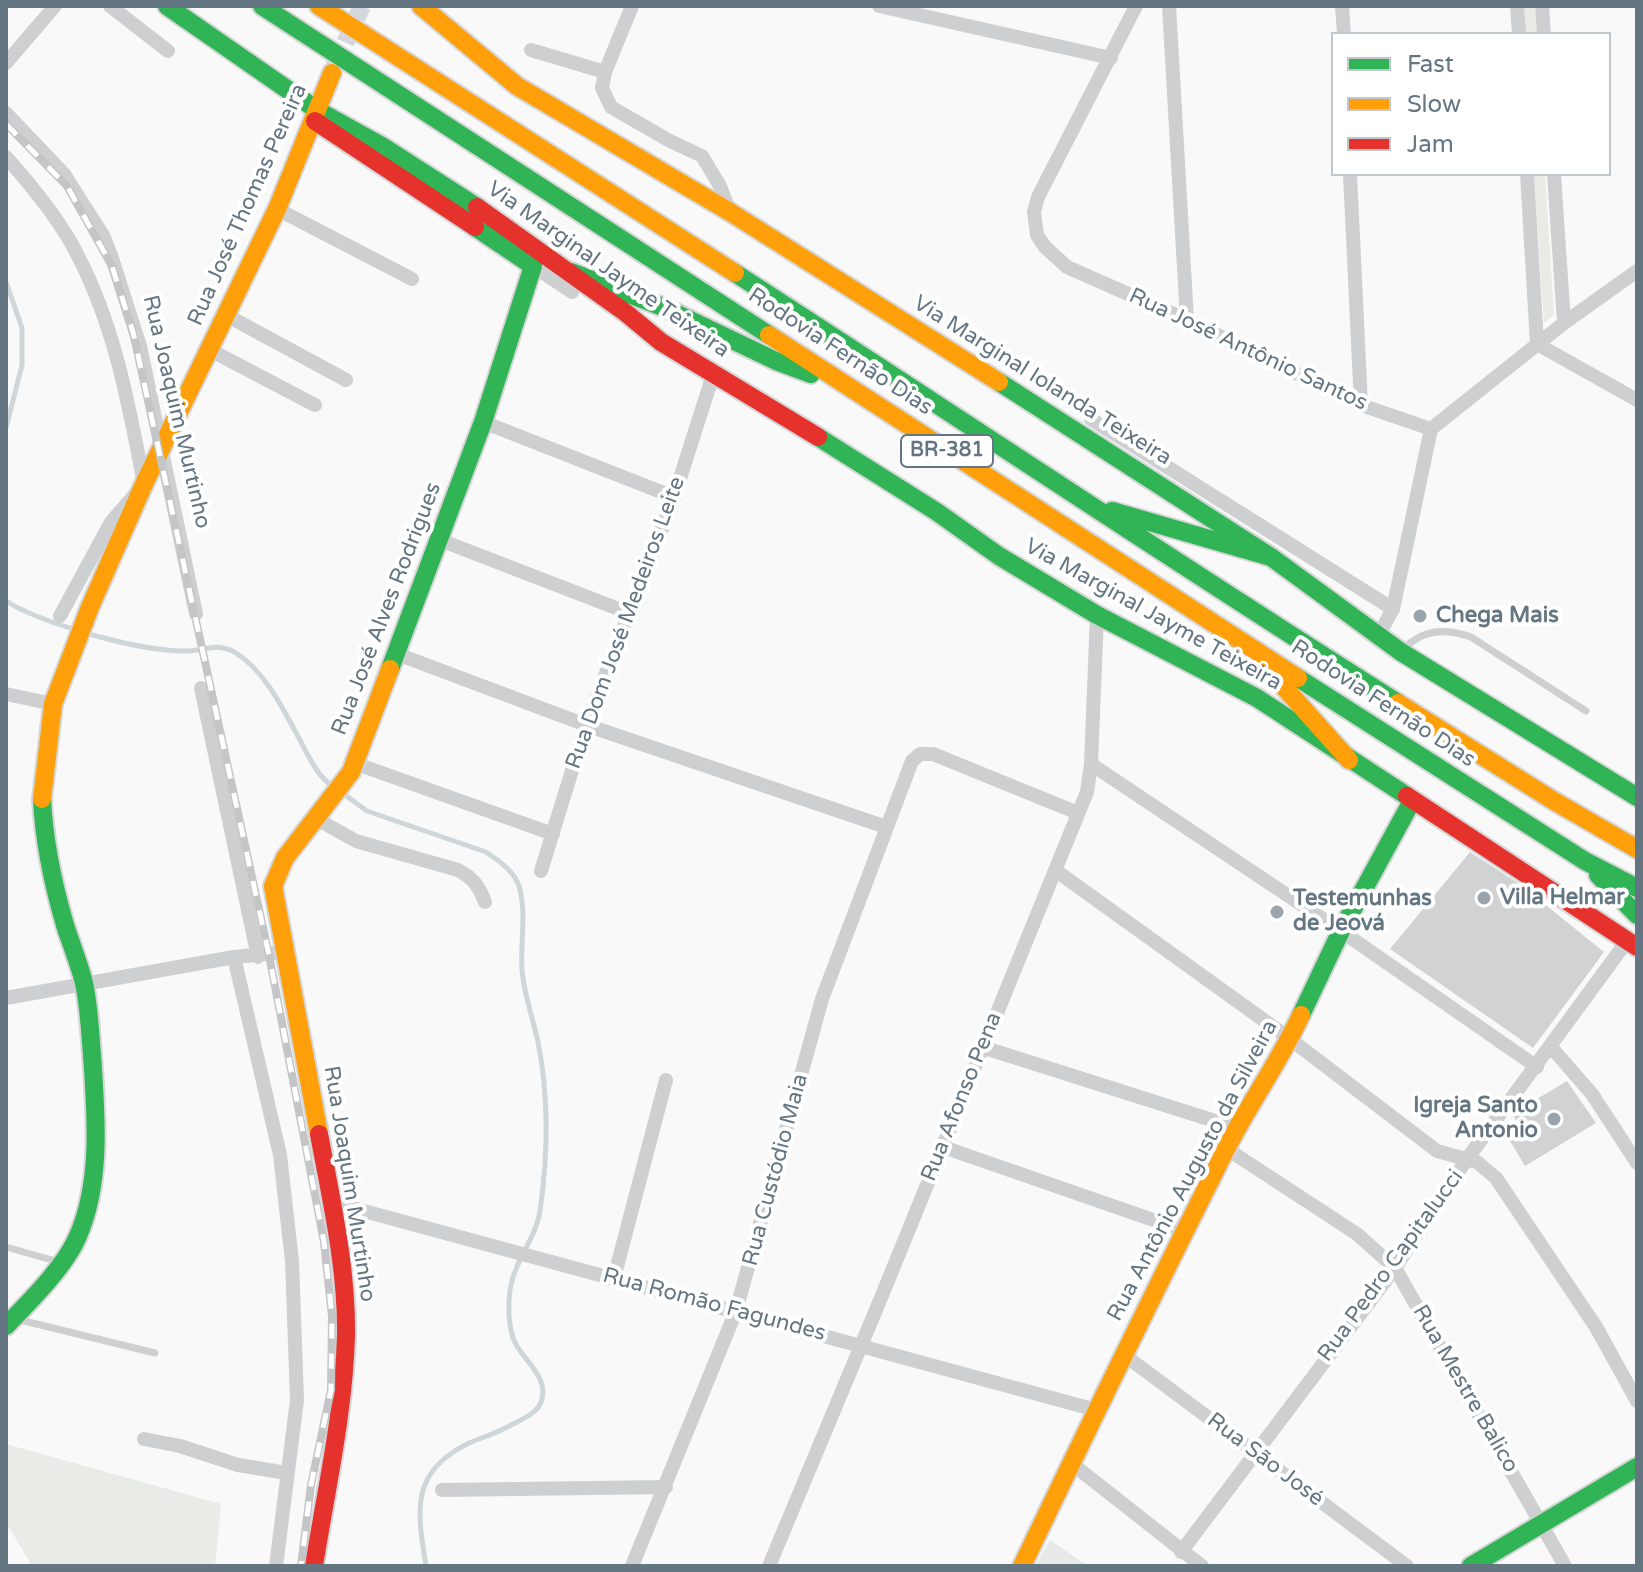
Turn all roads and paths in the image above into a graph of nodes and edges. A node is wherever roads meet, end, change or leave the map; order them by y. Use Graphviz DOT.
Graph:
graph roads {
  1 [pos="55,6"];
  2 [pos="110,6"];
  3 [pos="167,6"];
  4 [pos="262,6"];
  5 [pos="319,6"];
  6 [pos="421,6"];
  7 [pos="632,6"];
  8 [pos="879,6"];
  9 [pos="1136,6"];
  10 [pos="1169,6"];
  11 [pos="1342,6"];
  12 [pos="1517,6"];
  13 [pos="1542,6"];
  14 [pos="1344,32"];
  15 [pos="1519,32"];
  16 [pos="1544,32"];
  17 [pos="531,50"];
  18 [pos="168,51"];
  19 [pos="1111,58"];
  20 [pos="6,63"];
  21 [pos="605,72"];
  22 [pos="332,73"];
  23 [pos="6,113"];
  24 [pos="315,114"];
  25 [pos="6,157"];
  26 [pos="1350,176"];
  27 [pos="1527,176"];
  28 [pos="1554,176"];
  29 [pos="277,209"];
  30 [pos="730,212"];
  31 [pos="533,266"];
  32 [pos="1637,271"];
  33 [pos="571,272"];
  34 [pos="412,279"];
  35 [pos="572,292"];
  36 [pos="226,315"];
  37 [pos="1187,320"];
  38 [pos="1564,323"];
  39 [pos="1537,344"];
  40 [pos="210,350"];
  41 [pos="713,375"];
  42 [pos="346,380"];
  43 [pos="850,388"];
  44 [pos="1637,400"];
  45 [pos="315,405"];
  46 [pos="1361,405"];
  47 [pos="1091,419"];
  48 [pos="483,422"];
  49 [pos="1431,429"];
  50 [pos="162,449"];
  51 [pos="144,484"];
  52 [pos="674,497"];
  53 [pos="1086,504"];
  54 [pos="440,540"];
  55 [pos="1271,557"];
  56 [pos="1393,609"];
  57 [pos="629,613"];
  58 [pos="196,614"];
  59 [pos="1097,615"];
  60 [pos="60,616"];
  61 [pos="1378,636"];
  62 [pos="1246,645"];
  63 [pos="1401,652"];
  64 [pos="397,654"];
  65 [pos="201,688"];
  66 [pos="6,694"];
  67 [pos="53,704"];
  68 [pos="1586,711"];
  69 [pos="586,725"];
  70 [pos="1349,760"];
  71 [pos="1091,764"];
  72 [pos="352,767"];
  73 [pos="1637,797"];
  74 [pos="1412,801"];
  75 [pos="1078,813"];
  76 [pos="315,818"];
  77 [pos="886,827"];
  78 [pos="553,834"];
  79 [pos="1637,849"];
  80 [pos="1585,861"];
  81 [pos="1055,870"];
  82 [pos="541,871"];
  83 [pos="1637,888"];
  84 [pos="485,902"];
  85 [pos="1637,915"];
  86 [pos="1341,931"];
  87 [pos="1632,944"];
  88 [pos="287,952"];
  89 [pos="234,957"];
  90 [pos="258,957"];
  91 [pos="84,983"];
  92 [pos="6,998"];
  93 [pos="1290,1039"];
  94 [pos="982,1047"];
  95 [pos="1551,1047"];
  96 [pos="1537,1067"];
  97 [pos="666,1080"];
  98 [pos="1237,1128"];
  99 [pos="943,1147"];
  100 [pos="1227,1149"];
  101 [pos="1467,1159"];
  102 [pos="1637,1163"];
  103 [pos="331,1202"];
  104 [pos="1185,1231"];
  105 [pos="6,1247"];
  106 [pos="61,1262"];
  107 [pos="1395,1268"];
  108 [pos="614,1278"];
  109 [pos="736,1311"];
  110 [pos="10,1322"];
  111 [pos="861,1345"];
  112 [pos="155,1353"];
  113 [pos="1123,1354"];
  114 [pos="1637,1401"];
  115 [pos="1096,1410"];
  116 [pos="144,1439"];
  117 [pos="1254,1452"];
  118 [pos="1071,1463"];
  119 [pos="1637,1467"];
  120 [pos="287,1473"];
  121 [pos="666,1487"];
  122 [pos="442,1490"];
  123 [pos="1542,1523"];
  124 [pos="1181,1552"];
  125 [pos="276,1566"];
  126 [pos="314,1566"];
  127 [pos="632,1566"];
  128 [pos="769,1566"];
  129 [pos="1022,1566"];
  130 [pos="1202,1566"];
  131 [pos="1407,1566"];
  132 [pos="1471,1566"];
  133 [pos="1565,1566"];
  1 -- 20 [label="street"];
  2 -- 18 [label="street"];
  3 -- 24 [label="main road, Via Marginal Jayme Teixeira"];
  4 -- 43 [label="main road, Rodovia Fernão Dias / BR-381"];
  5 -- 53 [label="main road, Rodovia Fernão Dias / BR-381"];
  6 -- 30 [label="main road, Via Marginal Iolanda Teixeira"];
  7 -- 21 [label="street"];
  8 -- 19 [label="street"];
  9 -- 19 [label="street"];
  10 -- 37 [label="street"];
  11 -- 14 [label="street"];
  12 -- 15 [label="street"];
  13 -- 16 [label="street"];
  17 -- 21 [label="street"];
  19 -- 37 [label="street, Rua José Antônio Santos"];
  21 -- 30 [label="street"];
  22 -- 24 [label="main road, Rua José Thomas Pereira"];
  23 -- 50 [label="street, Rua Joaquim Murtinho"];
  24 -- 29 [label="main road, Rua José Thomas Pereira"];
  24 -- 31 [label="main road"];
  24 -- 33 [label="main road, Via Marginal Jayme Teixeira"];
  25 -- 51 [label="street, Rua Joaquim Murtinho"];
  26 -- 46 [label="street"];
  27 -- 39 [label="street"];
  28 -- 38 [label="street"];
  29 -- 34 [label="street"];
  29 -- 36 [label="main road, Rua José Thomas Pereira"];
  30 -- 55 [label="main road, Via Marginal Iolanda Teixeira"];
  31 -- 35 [label="street"];
  31 -- 48 [label="main road, Rua José Alves Rodrigues"];
  32 -- 38 [label="street"];
  33 -- 41 [label="main road, Via Marginal Jayme Teixeira"];
  33 -- 43 [label="main road"];
  36 -- 40 [label="main road, Rua José Thomas Pereira"];
  36 -- 42 [label="street"];
  37 -- 46 [label="street, Rua José Antônio Santos"];
  38 -- 39 [label="street"];
  39 -- 44 [label="street"];
  39 -- 49 [label="street"];
  40 -- 45 [label="street"];
  40 -- 50 [label="main road, Rua José Thomas Pereira"];
  41 -- 52 [label="street, Rua Dom José Medeiros Leite"];
  41 -- 59 [label="main road, Via Marginal Jayme Teixeira"];
  43 -- 62 [label="main road, Rodovia Fernão Dias / BR-381"];
  46 -- 49 [label="street, Rua José Antônio Santos"];
  47 -- 56 [label="street"];
  48 -- 52 [label="street"];
  48 -- 54 [label="main road, Rua José Alves Rodrigues"];
  49 -- 56 [label="street"];
  50 -- 51 [label="main road, Rua José Thomas Pereira"];
  50 -- 58 [label="street, Rua Joaquim Murtinho"];
  51 -- 60 [label="street, Rua José Thomas Pereira"];
  51 -- 67 [label="main road, Rua José Thomas Pereira"];
  52 -- 57 [label="street, Rua Dom José Medeiros Leite"];
  53 -- 55 [label="main road"];
  53 -- 79 [label="main road, Rodovia Fernão Dias / BR-381"];
  54 -- 57 [label="street"];
  54 -- 64 [label="main road, Rua José Alves Rodrigues"];
  55 -- 61 [label="main road, Via Marginal Iolanda Teixeira"];
  56 -- 61 [label="street"];
  57 -- 69 [label="street, Rua Dom José Medeiros Leite"];
  59 -- 70 [label="main road, Via Marginal Jayme Teixeira"];
  59 -- 71 [label="street, Rua Afonso Pena"];
  61 -- 63 [label="main road, Via Marginal Iolanda Teixeira"];
  62 -- 70 [label="main road"];
  62 -- 80 [label="main road, Rodovia Fernão Dias / BR-381"];
  63 -- 68 [label="lane"];
  63 -- 73 [label="main road, Via Marginal Iolanda Teixeira"];
  64 -- 69 [label="street"];
  64 -- 72 [label="main road, Rua José Alves Rodrigues"];
  65 -- 90 [label="street"];
  66 -- 67 [label="street"];
  67 -- 91 [label="main road, Rua José Thomas Pereira"];
  69 -- 77 [label="street"];
  69 -- 78 [label="street, Rua Dom José Medeiros Leite"];
  70 -- 74 [label="main road, Via Marginal Jayme Teixeira"];
  71 -- 75 [label="street, Rua Afonso Pena"];
  71 -- 86 [label="street"];
  72 -- 76 [label="main road, Rua José Alves Rodrigues"];
  72 -- 78 [label="street"];
  74 -- 86 [label="main road, Rua Antônio Augusto da Silveira"];
  74 -- 87 [label="main road, Via Marginal Jayme Teixeira"];
  75 -- 77 [label="street, Rua Custódio Maia"];
  75 -- 81 [label="street, Rua Afonso Pena"];
  76 -- 84 [label="street"];
  76 -- 88 [label="main road, Rua José Alves Rodrigues"];
  77 -- 109 [label="street, Rua Custódio Maia"];
  78 -- 82 [label="street, Rua Dom José Medeiros Leite"];
  80 -- 83 [label="main road, Rodovia Fernão Dias / BR-381"];
  80 -- 85 [label="main road"];
  81 -- 93 [label="street"];
  81 -- 94 [label="street, Rua Afonso Pena"];
  86 -- 93 [label="main road, Rua Antônio Augusto da Silveira"];
  86 -- 96 [label="street"];
  87 -- 95 [label="street, Rua Pedro Capitalucci"];
  88 -- 90 [label="street"];
  88 -- 103 [label="main road, Rua Joaquim Murtinho"];
  89 -- 90 [label="street"];
  89 -- 91 [label="street"];
  89 -- 120 [label="street"];
  91 -- 92 [label="street"];
  91 -- 106 [label="main road, Rua José Thomas Pereira"];
  93 -- 98 [label="main road, Rua Antônio Augusto da Silveira"];
  93 -- 101 [label="street"];
  94 -- 98 [label="street"];
  94 -- 99 [label="street, Rua Afonso Pena"];
  95 -- 96 [label="street, Rua Pedro Capitalucci"];
  95 -- 102 [label="street"];
  96 -- 101 [label="street, Rua Pedro Capitalucci"];
  97 -- 108 [label="street"];
  98 -- 100 [label="main road, Rua Antônio Augusto da Silveira"];
  99 -- 104 [label="street"];
  99 -- 111 [label="street, Rua Afonso Pena"];
  100 -- 104 [label="main road, Rua Antônio Augusto da Silveira"];
  100 -- 107 [label="street, Rua Mestre Balico"];
  101 -- 107 [label="street, Rua Pedro Capitalucci"];
  101 -- 114 [label="street"];
  103 -- 108 [label="street, Rua Romão Fagundes"];
  103 -- 126 [label="main road, Rua Joaquim Murtinho"];
  104 -- 113 [label="main road, Rua Antônio Augusto da Silveira"];
  105 -- 106 [label="lane"];
  106 -- 110 [label="main road, Rua José Thomas Pereira"];
  107 -- 117 [label="street, Rua Pedro Capitalucci"];
  107 -- 123 [label="street, Rua Mestre Balico"];
  108 -- 109 [label="street, Rua Romão Fagundes"];
  109 -- 111 [label="street, Rua Romão Fagundes"];
  109 -- 121 [label="street, Rua Custódio Maia"];
  110 -- 112 [label="lane"];
  111 -- 115 [label="street, Rua Romão Fagundes"];
  111 -- 128 [label="street, Rua Afonso Pena"];
  113 -- 115 [label="main road, Rua Antônio Augusto da Silveira"];
  113 -- 117 [label="street, Rua São José"];
  115 -- 118 [label="main road, Rua Antônio Augusto da Silveira"];
  116 -- 120 [label="street"];
  117 -- 124 [label="street, Rua Pedro Capitalucci"];
  117 -- 131 [label="street, Rua São José"];
  118 -- 124 [label="street"];
  118 -- 129 [label="main road, Rua Antônio Augusto da Silveira"];
  119 -- 123 [label="main road"];
  120 -- 125 [label="street"];
  121 -- 122 [label="street"];
  121 -- 127 [label="street, Rua Custódio Maia"];
  123 -- 132 [label="main road"];
  123 -- 133 [label="street, Rua Mestre Balico"];
  124 -- 130 [label="street"];
}
